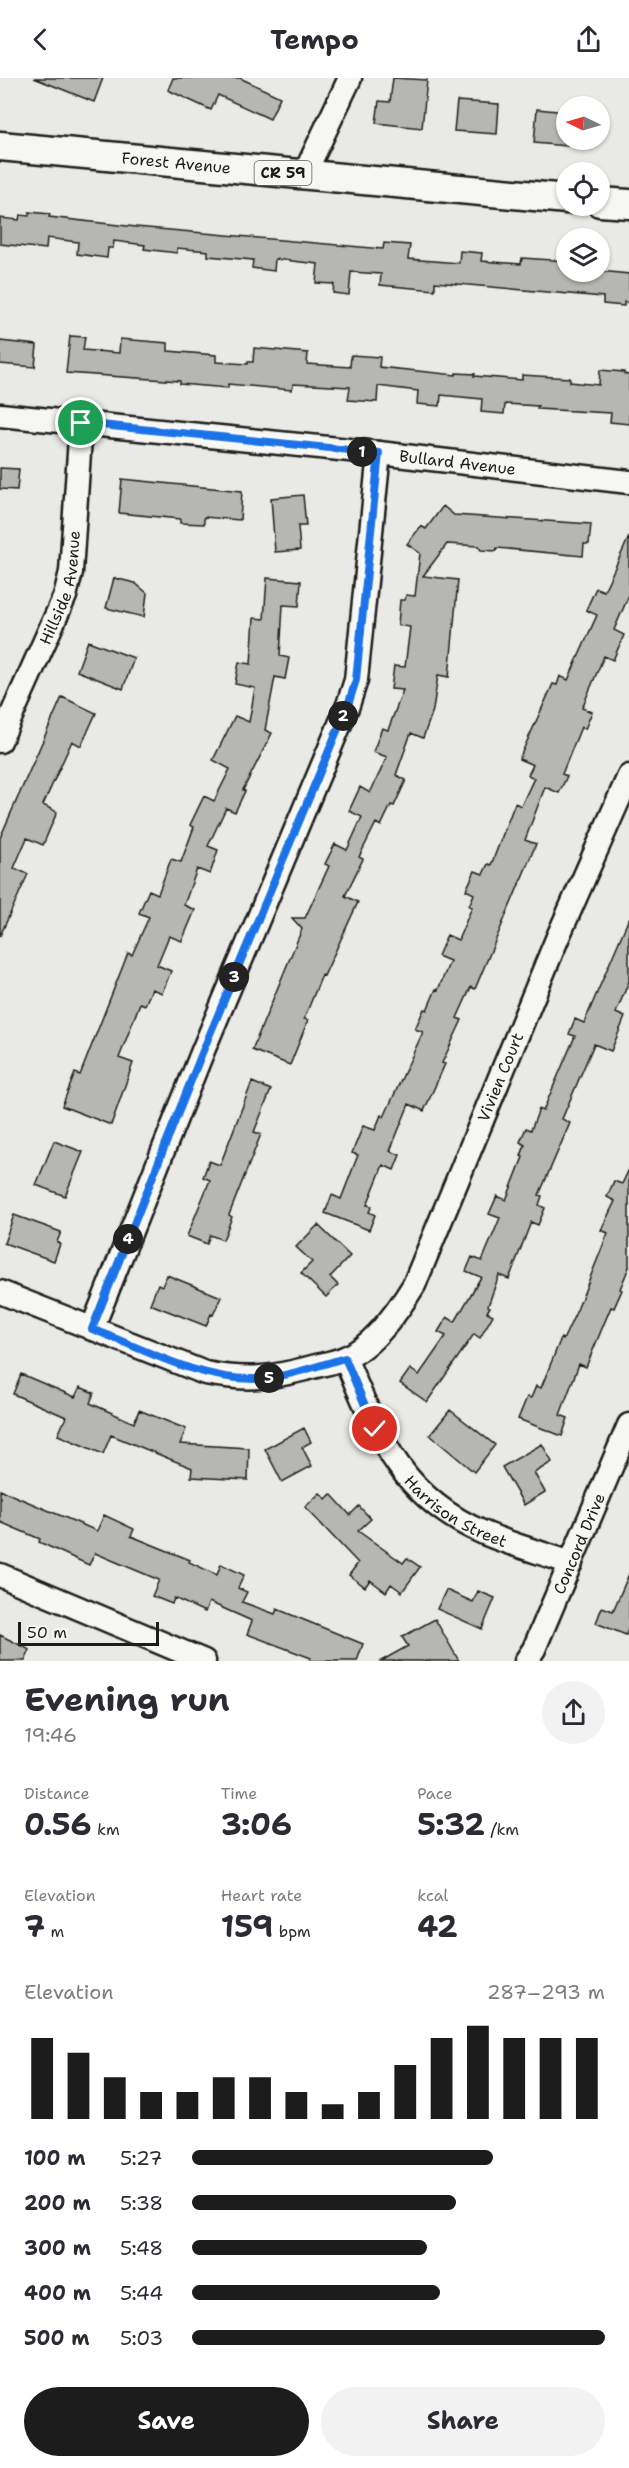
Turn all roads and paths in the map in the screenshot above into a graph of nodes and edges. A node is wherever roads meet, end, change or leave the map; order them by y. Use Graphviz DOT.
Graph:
graph roads {
  1 [pos="350,78"];
  2 [pos="0,146"];
  3 [pos="304,175"];
  4 [pos="556,198"];
  5 [pos="610,203"];
  6 [pos="629,204"];
  7 [pos="0,415"];
  8 [pos="81,423"];
  9 [pos="379,453"];
  10 [pos="629,482"];
  11 [pos="0,741"];
  12 [pos="629,776"];
  13 [pos="0,1292"];
  14 [pos="92,1329"];
  15 [pos="345,1358"];
  16 [pos="629,1425"];
  17 [pos="571,1563"];
  18 [pos="0,1575"];
  19 [pos="204,1661"];
  20 [pos="526,1661"];
  1 -- 3 [label="street"];
  2 -- 3 [label="main road, Forest Avenue / CR 59"];
  3 -- 4 [label="main road, Forest Avenue / CR 59"];
  5 -- 6 [label="main road"];
  7 -- 8 [label="street, Bullard Avenue"];
  8 -- 9 [label="street, Bullard Avenue"];
  8 -- 11 [label="street, Hillside Avenue"];
  9 -- 10 [label="street, Bullard Avenue"];
  9 -- 14 [label="street"];
  12 -- 15 [label="street, Vivien Court"];
  13 -- 14 [label="street"];
  14 -- 15 [label="street"];
  15 -- 17 [label="street, Harrison Street"];
  16 -- 17 [label="street, Concord Drive"];
  17 -- 20 [label="street, Concord Drive"];
  18 -- 19 [label="street"];
}
